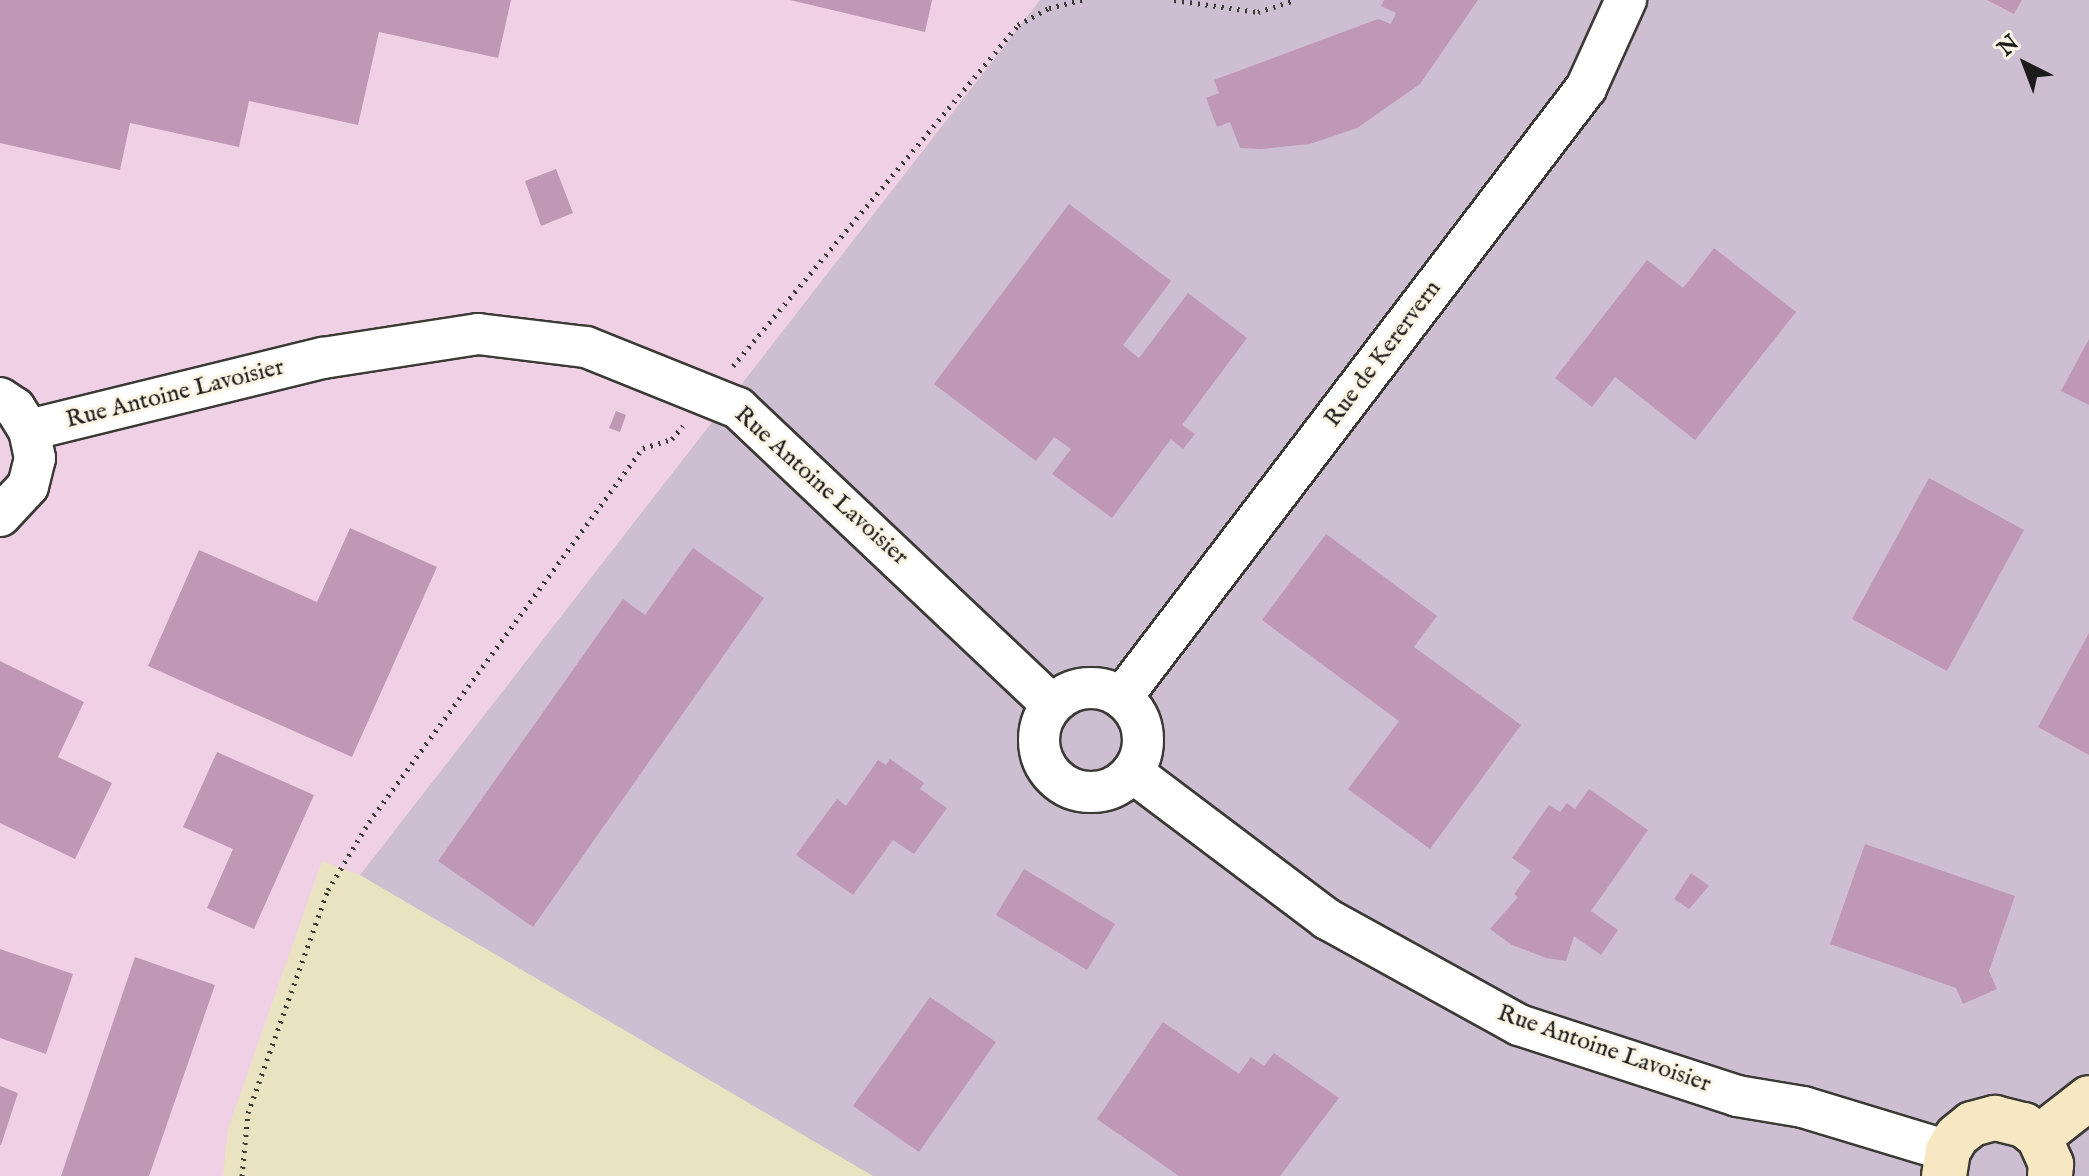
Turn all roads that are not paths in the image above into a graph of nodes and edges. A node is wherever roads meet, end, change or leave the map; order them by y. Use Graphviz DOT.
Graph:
graph roads {
  1 [pos="1626,0"];
  2 [pos="0,398"];
  3 [pos="29,430"];
  4 [pos="0,516"];
  5 [pos="1122,697"];
  6 [pos="1052,705"];
  7 [pos="1132,772"];
  8 [pos="2089,1098"];
  9 [pos="2044,1157"];
  10 [pos="1946,1163"];
  1 -- 5 [label="street, Rue de Kerervern"];
  2 -- 3 [label="street"];
  3 -- 4 [label="street"];
  3 -- 6 [label="street, Rue Antoine Lavoisier"];
  5 -- 6 [label="street"];
  5 -- 7 [label="street"];
  6 -- 7 [label="street"];
  7 -- 10 [label="street, Rue Antoine Lavoisier"];
  8 -- 9 [label="street"];
  9 -- 10 [label="street"];
}
